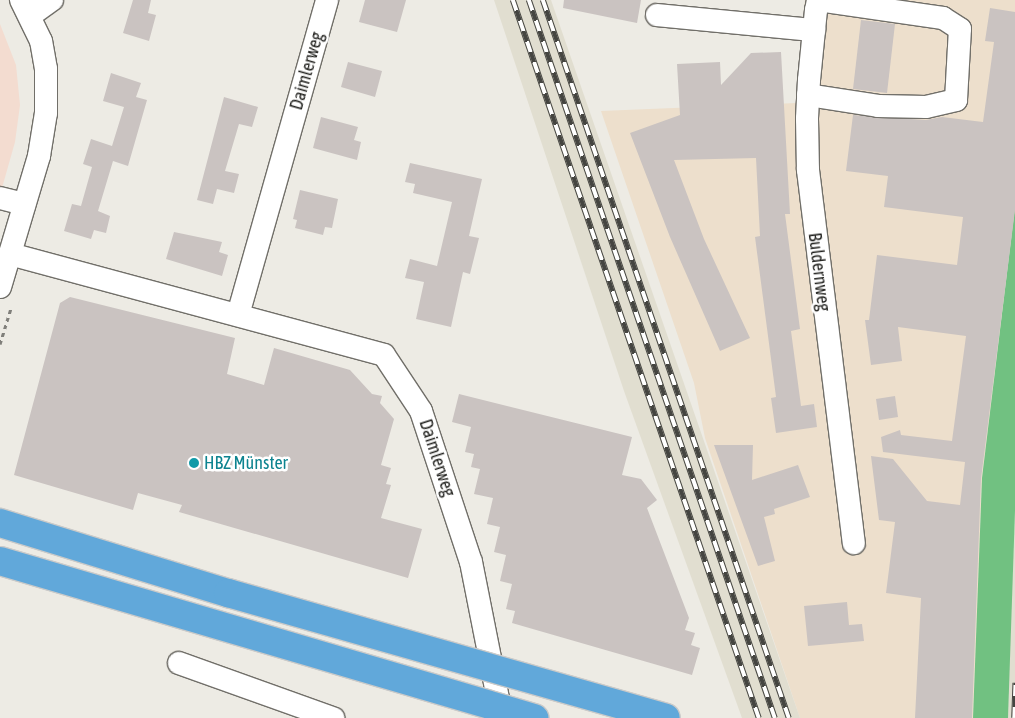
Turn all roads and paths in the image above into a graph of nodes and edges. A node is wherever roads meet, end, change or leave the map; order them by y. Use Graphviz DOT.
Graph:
graph roads {
  1 [pos="52,0"];
  2 [pos="327,0"];
  3 [pos="818,0"];
  4 [pos="26,8"];
  5 [pos="657,15"];
  6 [pos="814,30"];
  7 [pos="808,96"];
  8 [pos="0,198"];
  9 [pos="24,204"];
  10 [pos="10,254"];
  11 [pos="0,287"];
  12 [pos="238,315"];
  13 [pos="0,523"];
  14 [pos="854,542"];
  15 [pos="0,561"];
  16 [pos="179,662"];
  17 [pos="333,718"];
  18 [pos="502,718"];
  19 [pos="534,718"];
  20 [pos="666,718"];
  1 -- 4 [label="street"];
  2 -- 12 [label="street, Daimlerweg"];
  3 -- 6 [label="street, Buldernweg"];
  3 -- 7 [label="street"];
  4 -- 9 [label="street"];
  5 -- 6 [label="street"];
  6 -- 7 [label="street, Buldernweg"];
  7 -- 14 [label="street, Buldernweg"];
  8 -- 9 [label="street"];
  9 -- 10 [label="street"];
  10 -- 11 [label="street"];
  10 -- 12 [label="street, Daimlerweg"];
  12 -- 18 [label="street, Daimlerweg"];
  13 -- 20 [label="highway, bridge"];
  15 -- 19 [label="highway, bridge"];
  16 -- 17 [label="street"];
}
